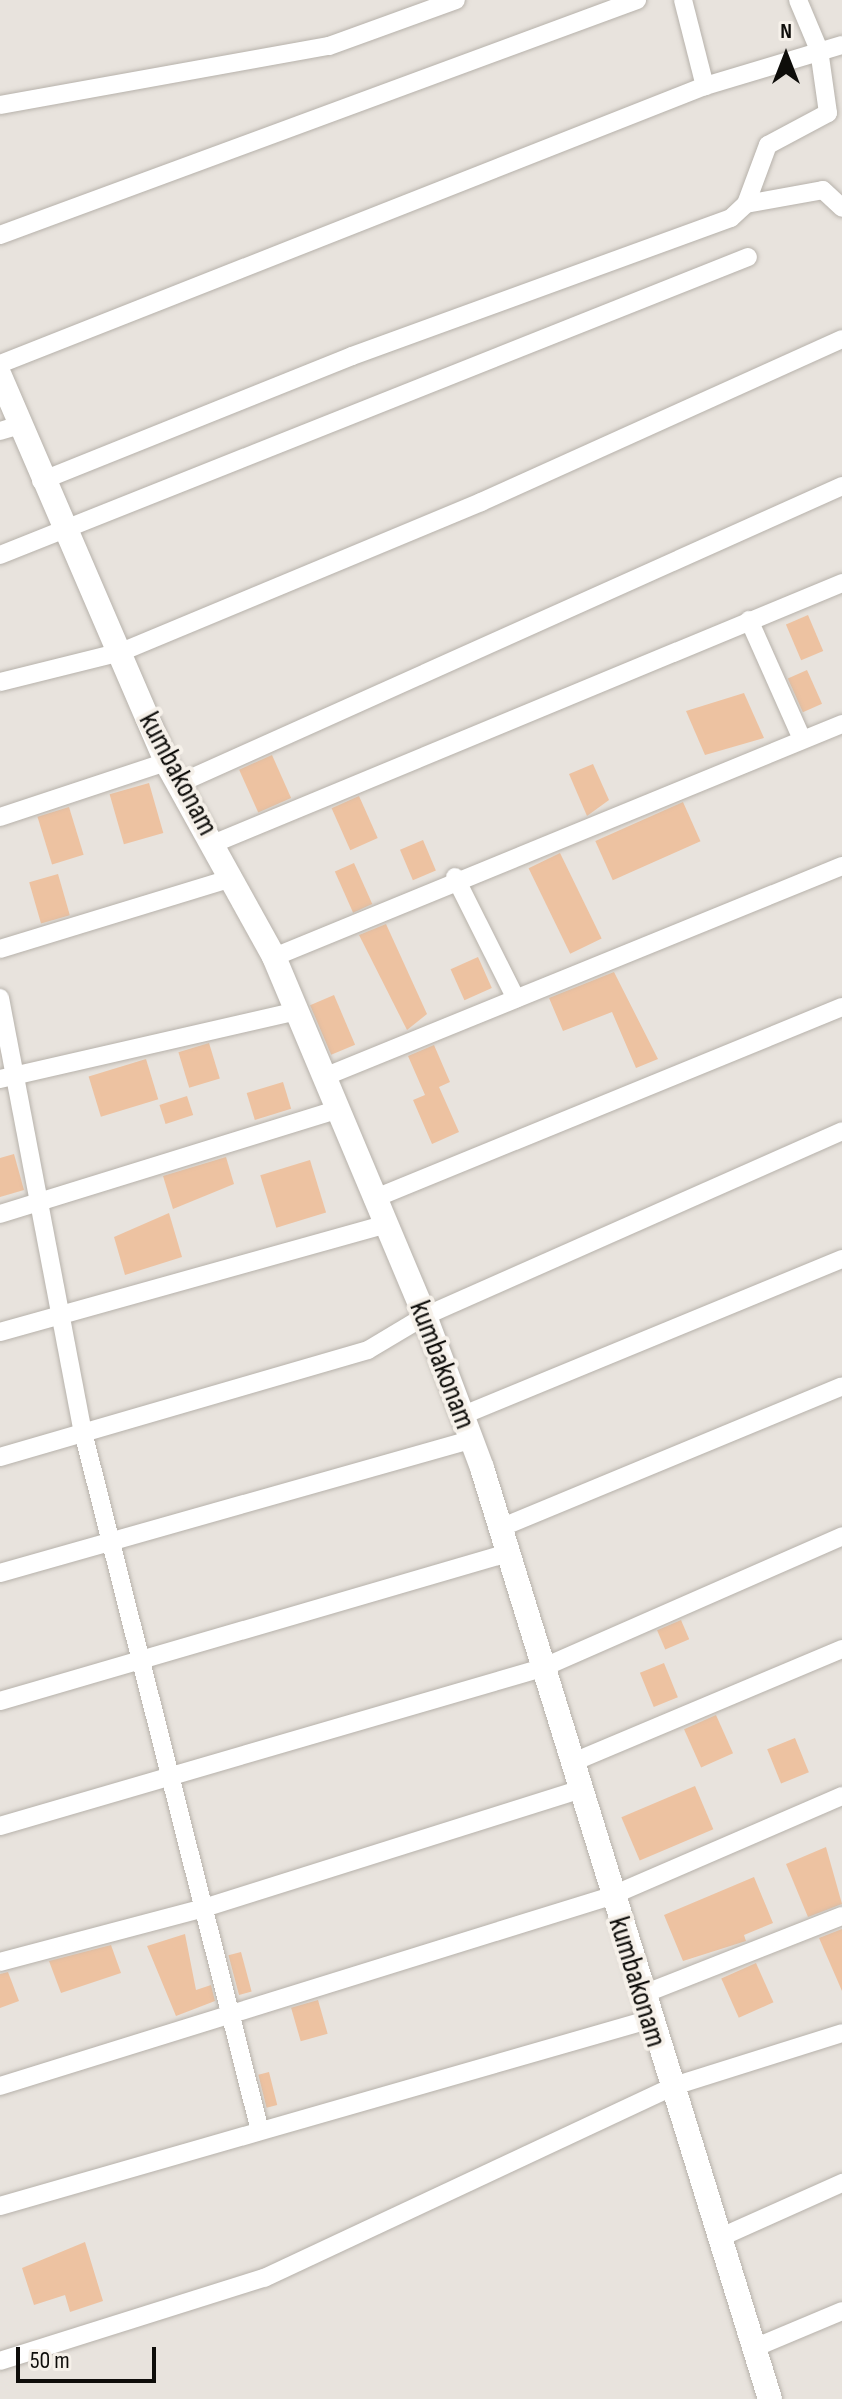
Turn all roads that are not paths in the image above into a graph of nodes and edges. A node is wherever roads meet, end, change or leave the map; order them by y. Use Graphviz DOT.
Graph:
graph roads {
  1 [pos="456,0"];
  2 [pos="637,0"];
  3 [pos="683,0"];
  4 [pos="799,0"];
  5 [pos="842,45"];
  6 [pos="819,50"];
  7 [pos="705,86"];
  8 [pos="0,105"];
  9 [pos="746,204"];
  10 [pos="842,208"];
  11 [pos="0,235"];
  12 [pos="748,257"];
  13 [pos="842,339"];
  14 [pos="0,364"];
  15 [pos="0,376"];
  16 [pos="8,428"];
  17 [pos="41,481"];
  18 [pos="842,486"];
  19 [pos="62,535"];
  20 [pos="0,555"];
  21 [pos="842,583"];
  22 [pos="749,620"];
  23 [pos="121,652"];
  24 [pos="0,682"];
  25 [pos="842,724"];
  26 [pos="802,739"];
  27 [pos="166,762"];
  28 [pos="178,784"];
  29 [pos="0,817"];
  30 [pos="215,843"];
  31 [pos="842,866"];
  32 [pos="455,877"];
  33 [pos="229,879"];
  34 [pos="0,949"];
  35 [pos="274,957"];
  36 [pos="0,998"];
  37 [pos="516,999"];
  38 [pos="842,1007"];
  39 [pos="297,1011"];
  40 [pos="19,1074"];
  41 [pos="324,1077"];
  42 [pos="0,1079"];
  43 [pos="337,1110"];
  44 [pos="842,1131"];
  45 [pos="373,1199"];
  46 [pos="43,1201"];
  47 [pos="0,1214"];
  48 [pos="383,1225"];
  49 [pos="842,1259"];
  50 [pos="60,1316"];
  51 [pos="425,1316"];
  52 [pos="0,1332"];
  53 [pos="842,1386"];
  54 [pos="461,1416"];
  55 [pos="83,1432"];
  56 [pos="470,1440"];
  57 [pos="0,1457"];
  58 [pos="500,1528"];
  59 [pos="842,1536"];
  60 [pos="112,1540"];
  61 [pos="508,1553"];
  62 [pos="0,1573"];
  63 [pos="842,1649"];
  64 [pos="140,1658"];
  65 [pos="542,1668"];
  66 [pos="0,1701"];
  67 [pos="571,1763"];
  68 [pos="171,1776"];
  69 [pos="581,1789"];
  70 [pos="842,1796"];
  71 [pos="0,1826"];
  72 [pos="611,1896"];
  73 [pos="201,1909"];
  74 [pos="842,1916"];
  75 [pos="0,1962"];
  76 [pos="641,1995"];
  77 [pos="228,2011"];
  78 [pos="648,2020"];
  79 [pos="842,2033"];
  80 [pos="0,2086"];
  81 [pos="671,2087"];
  82 [pos="259,2127"];
  83 [pos="842,2183"];
  84 [pos="0,2206"];
  85 [pos="719,2238"];
  86 [pos="842,2311"];
  87 [pos="754,2348"];
  88 [pos="0,2361"];
  89 [pos="770,2399"];
  1 -- 8 [label="street"];
  2 -- 11 [label="street"];
  3 -- 7 [label="street"];
  4 -- 6 [label="street"];
  5 -- 6 [label="street"];
  6 -- 7 [label="street"];
  6 -- 9 [label="street"];
  7 -- 14 [label="street"];
  9 -- 10 [label="street"];
  9 -- 17 [label="street"];
  12 -- 19 [label="street"];
  13 -- 23 [label="street"];
  15 -- 16 [label="street, kumbakonam"];
  16 -- 17 [label="street, kumbakonam"];
  17 -- 19 [label="street, kumbakonam"];
  18 -- 28 [label="street"];
  19 -- 20 [label="street"];
  19 -- 23 [label="street, kumbakonam"];
  21 -- 22 [label="street"];
  22 -- 26 [label="street"];
  22 -- 30 [label="street"];
  23 -- 24 [label="street"];
  23 -- 27 [label="street, kumbakonam"];
  25 -- 26 [label="street"];
  26 -- 32 [label="street"];
  27 -- 28 [label="street, kumbakonam"];
  27 -- 29 [label="street"];
  28 -- 30 [label="street, kumbakonam"];
  30 -- 33 [label="street, kumbakonam"];
  31 -- 37 [label="street"];
  32 -- 35 [label="street"];
  32 -- 37 [label="street"];
  33 -- 34 [label="street"];
  33 -- 35 [label="street, kumbakonam"];
  35 -- 39 [label="street, kumbakonam"];
  36 -- 40 [label="street"];
  37 -- 41 [label="street"];
  38 -- 45 [label="street"];
  39 -- 40 [label="street"];
  39 -- 41 [label="street, kumbakonam"];
  40 -- 42 [label="street"];
  40 -- 46 [label="street"];
  41 -- 43 [label="street, kumbakonam"];
  43 -- 45 [label="street, kumbakonam"];
  43 -- 46 [label="street"];
  44 -- 51 [label="street"];
  45 -- 48 [label="street, kumbakonam"];
  46 -- 47 [label="street"];
  46 -- 50 [label="street"];
  48 -- 50 [label="street"];
  48 -- 51 [label="street, kumbakonam"];
  49 -- 54 [label="street"];
  50 -- 52 [label="street"];
  50 -- 55 [label="street"];
  51 -- 54 [label="street, kumbakonam"];
  51 -- 55 [label="street"];
  53 -- 58 [label="street"];
  54 -- 56 [label="street, kumbakonam"];
  55 -- 57 [label="street"];
  55 -- 60 [label="street"];
  56 -- 58 [label="street, kumbakonam"];
  56 -- 60 [label="street"];
  58 -- 61 [label="street, kumbakonam"];
  59 -- 65 [label="street"];
  60 -- 62 [label="street"];
  60 -- 64 [label="street"];
  61 -- 64 [label="street"];
  61 -- 65 [label="street, kumbakonam"];
  63 -- 67 [label="street"];
  64 -- 66 [label="street"];
  64 -- 68 [label="street"];
  65 -- 67 [label="street, kumbakonam"];
  65 -- 68 [label="street"];
  67 -- 69 [label="street, kumbakonam"];
  68 -- 71 [label="street"];
  68 -- 73 [label="street"];
  69 -- 72 [label="street, kumbakonam"];
  69 -- 73 [label="street"];
  70 -- 72 [label="street"];
  72 -- 76 [label="street, kumbakonam"];
  72 -- 77 [label="street"];
  73 -- 75 [label="street"];
  73 -- 77 [label="street"];
  74 -- 76 [label="street"];
  76 -- 78 [label="street, kumbakonam"];
  77 -- 80 [label="street"];
  77 -- 82 [label="street"];
  78 -- 81 [label="street, kumbakonam"];
  78 -- 82 [label="street"];
  79 -- 81 [label="street"];
  81 -- 85 [label="street, kumbakonam"];
  81 -- 88 [label="street"];
  82 -- 84 [label="street"];
  83 -- 85 [label="street"];
  85 -- 87 [label="street, kumbakonam"];
  86 -- 87 [label="street"];
  87 -- 89 [label="street, kumbakonam"];
}
